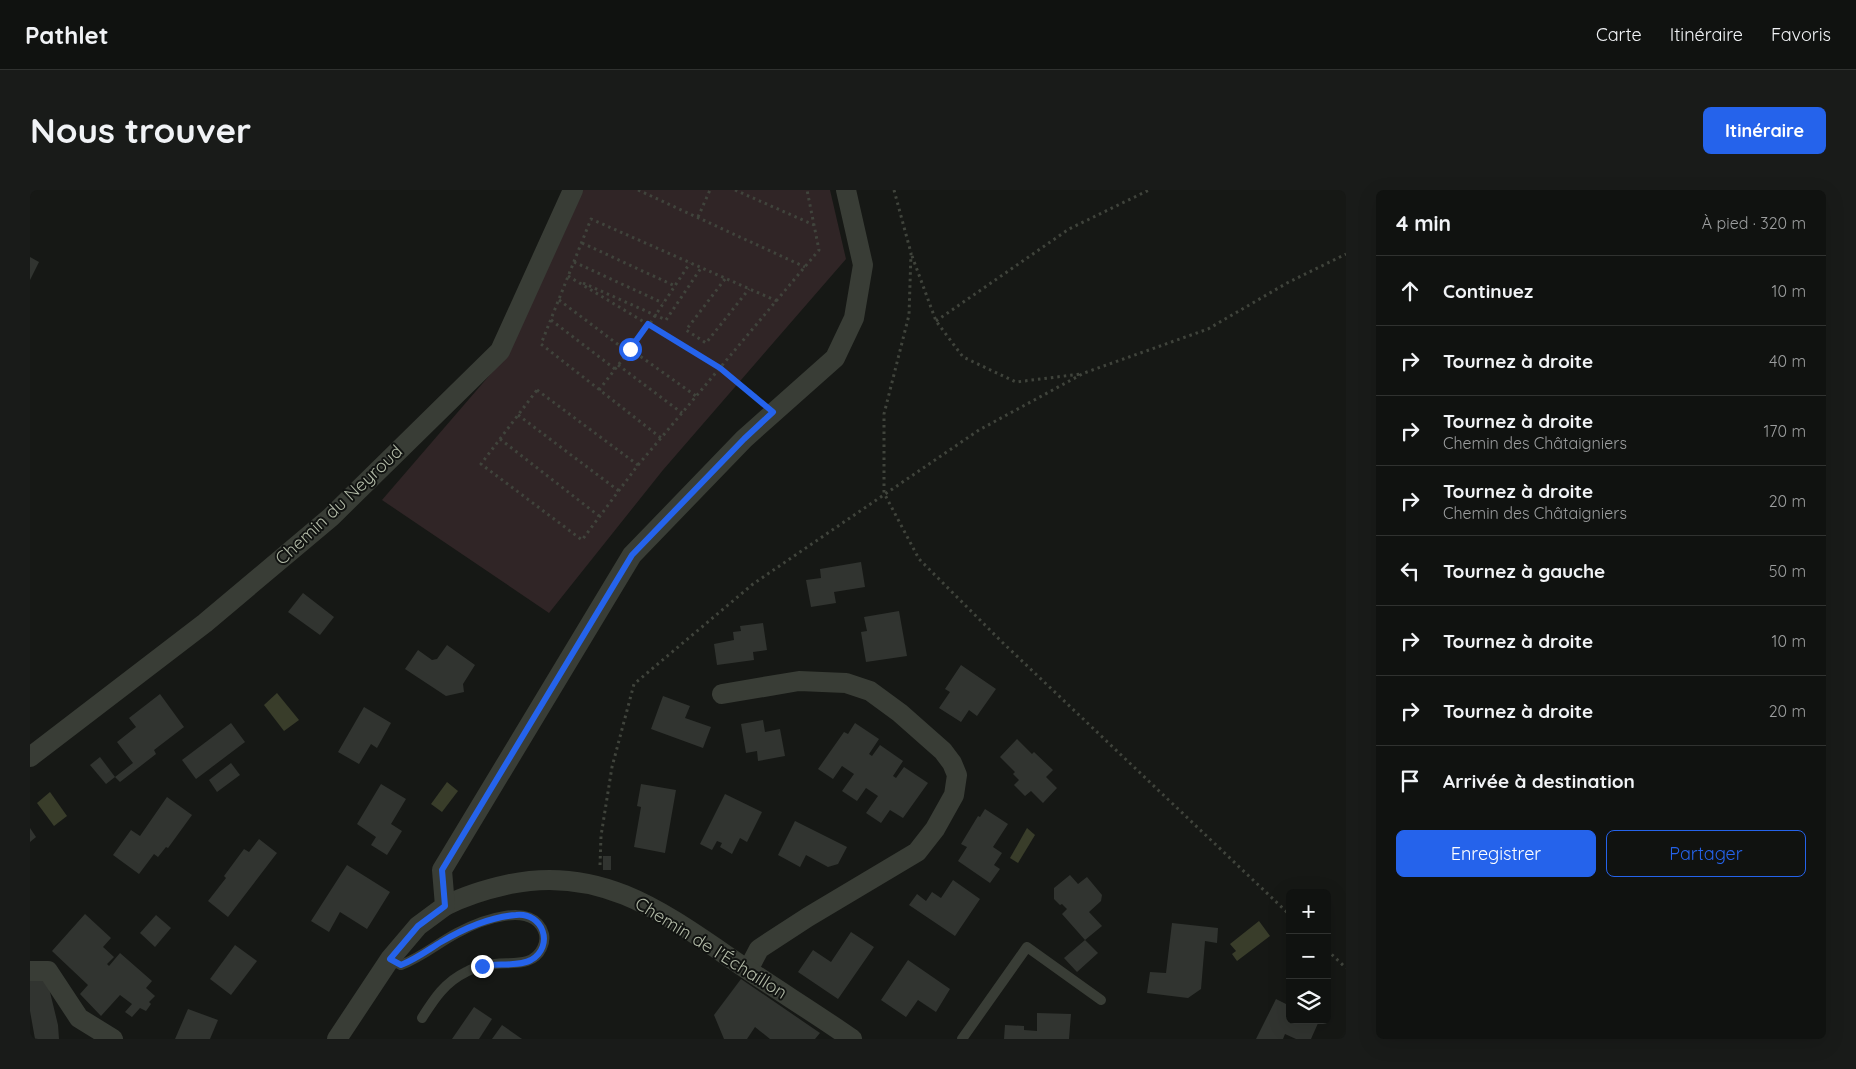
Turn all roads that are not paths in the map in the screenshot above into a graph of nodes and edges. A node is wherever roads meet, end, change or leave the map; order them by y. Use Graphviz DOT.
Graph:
graph roads {
  1 [pos="573,190"];
  2 [pos="846,190"];
  3 [pos="722,694"];
  4 [pos="30,757"];
  5 [pos="445,906"];
  6 [pos="390,959"];
  7 [pos="30,970"];
  8 [pos="748,970"];
  9 [pos="1101,1000"];
  10 [pos="422,1018"];
  11 [pos="113,1039"];
  12 [pos="337,1039"];
  13 [pos="852,1039"];
  14 [pos="962,1039"];
  1 -- 4 [label="street, Chemin du Neyroud"];
  2 -- 5 [label="street"];
  3 -- 8 [label="street"];
  5 -- 6 [label="street, Chemin de l'Échaillon"];
  5 -- 8 [label="street, Chemin de l'Échaillon"];
  6 -- 10 [label="lane"];
  6 -- 12 [label="street, Chemin de l'Échaillon"];
  7 -- 11 [label="street"];
  8 -- 13 [label="street, Chemin de l'Échaillon"];
  9 -- 14 [label="lane"];
}
